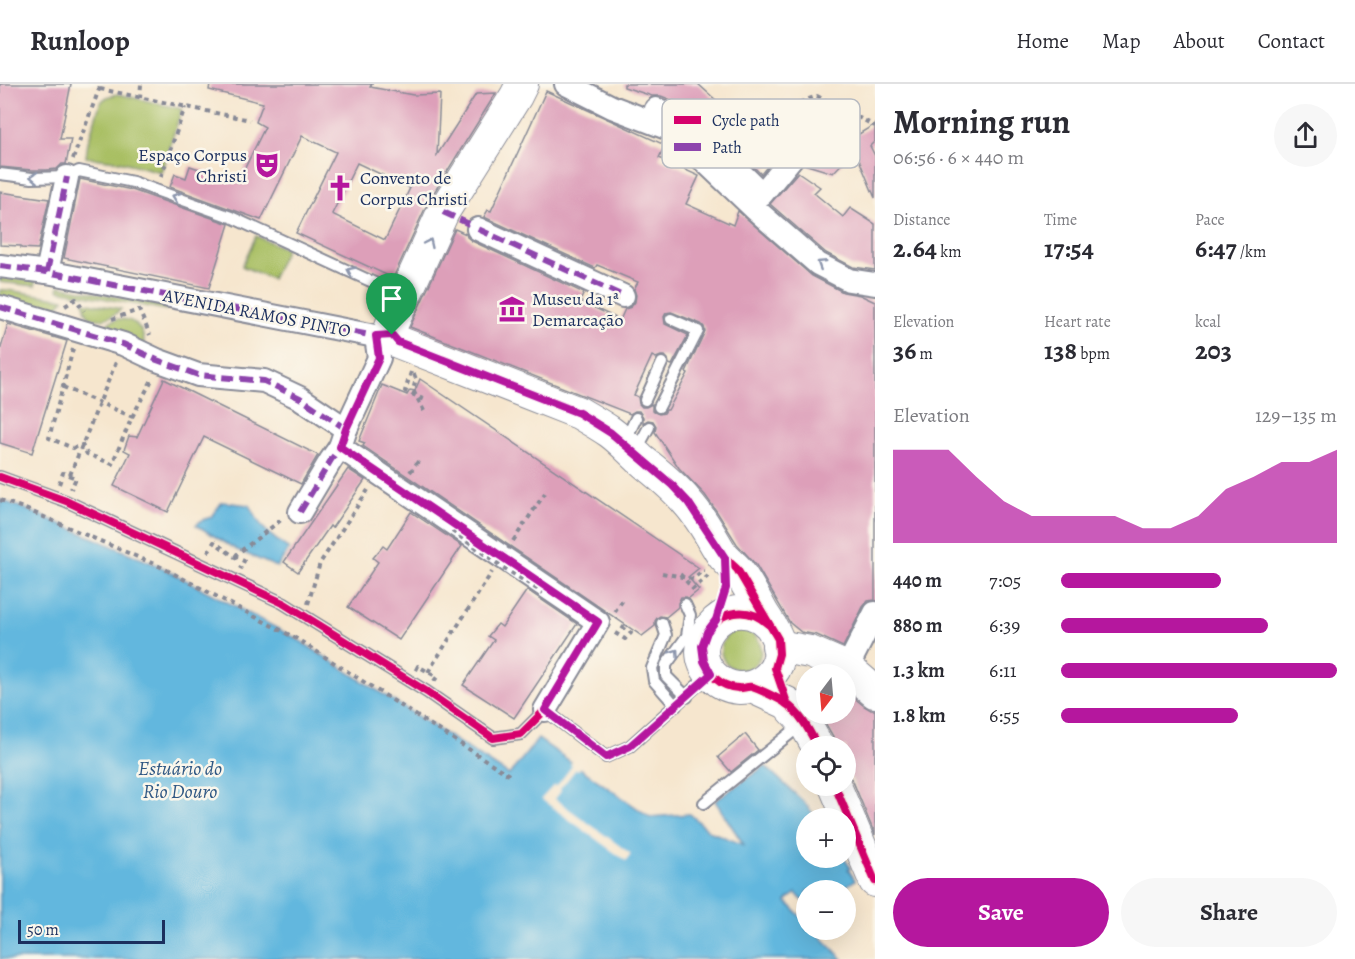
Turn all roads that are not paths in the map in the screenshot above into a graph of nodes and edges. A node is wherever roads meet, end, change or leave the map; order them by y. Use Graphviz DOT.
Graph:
graph roads {
  1 [pos="522,84"];
  2 [pos="566,84"];
  3 [pos="612,107"];
  4 [pos="662,111"];
  5 [pos="662,126"];
  6 [pos="70,168"];
  7 [pos="712,168"];
  8 [pos="735,168"];
  9 [pos="784,168"];
  10 [pos="0,174"];
  11 [pos="464,222"];
  12 [pos="0,266"];
  13 [pos="47,272"];
  14 [pos="875,284"];
  15 [pos="622,296"];
  16 [pos="404,297"];
  17 [pos="0,307"];
  18 [pos="671,319"];
  19 [pos="384,336"];
  20 [pos="662,363"];
  21 [pos="645,400"];
  22 [pos="659,406"];
  23 [pos="343,438"];
  24 [pos="0,477"];
  25 [pos="290,517"];
  26 [pos="715,569"];
  27 [pos="685,604"];
  28 [pos="875,613"];
  29 [pos="716,620"];
  30 [pos="662,623"];
  31 [pos="769,657"];
  32 [pos="838,664"];
  33 [pos="849,664"];
  34 [pos="711,674"];
  35 [pos="856,676"];
  36 [pos="875,692"];
  37 [pos="687,697"];
  38 [pos="676,706"];
  39 [pos="545,710"];
  40 [pos="796,710"];
  41 [pos="803,724"];
  42 [pos="839,796"];
  43 [pos="704,803"];
  44 [pos="875,881"];
  1 -- 11 [label="street"];
  2 -- 3 [label="street"];
  3 -- 4 [label="street"];
  5 -- 3 [label="street, one-way"];
  6 -- 10 [label="lane, one-way"];
  6 -- 13 [label="street"];
  16 -- 6 [label="lane, one-way"];
  14 -- 7 [label="street, one-way"];
  8 -- 9 [label="street"];
  11 -- 15 [label="street"];
  16 -- 11 [label="street, one-way"];
  12 -- 13 [label="street, AVENIDA RAMOS PINTO"];
  13 -- 19 [label="street, AVENIDA RAMOS PINTO"];
  16 -- 19 [label="street"];
  17 -- 23 [label="street"];
  18 -- 22 [label="lane"];
  19 -- 23 [label="street"];
  19 -- 26 [label="street, AVENIDA RAMOS PINTO"];
  20 -- 21 [label="lane"];
  23 -- 25 [label="street"];
  23 -- 39 [label="street"];
  24 -- 39 [label="lane"];
  26 -- 29 [label="street"];
  26 -- 31 [label="street, AVENIDA RAMOS PINTO"];
  37 -- 27 [label="lane, one-way"];
  28 -- 33 [label="street"];
  29 -- 31 [label="street"];
  29 -- 34 [label="street"];
  30 -- 38 [label="lane"];
  31 -- 32 [label="street"];
  31 -- 34 [label="street"];
  31 -- 40 [label="street"];
  34 -- 37 [label="lane"];
  35 -- 36 [label="street"];
  37 -- 38 [label="lane"];
  38 -- 39 [label="lane"];
  41 -- 43 [label="lane"];
  42 -- 44 [label="street"];
}
